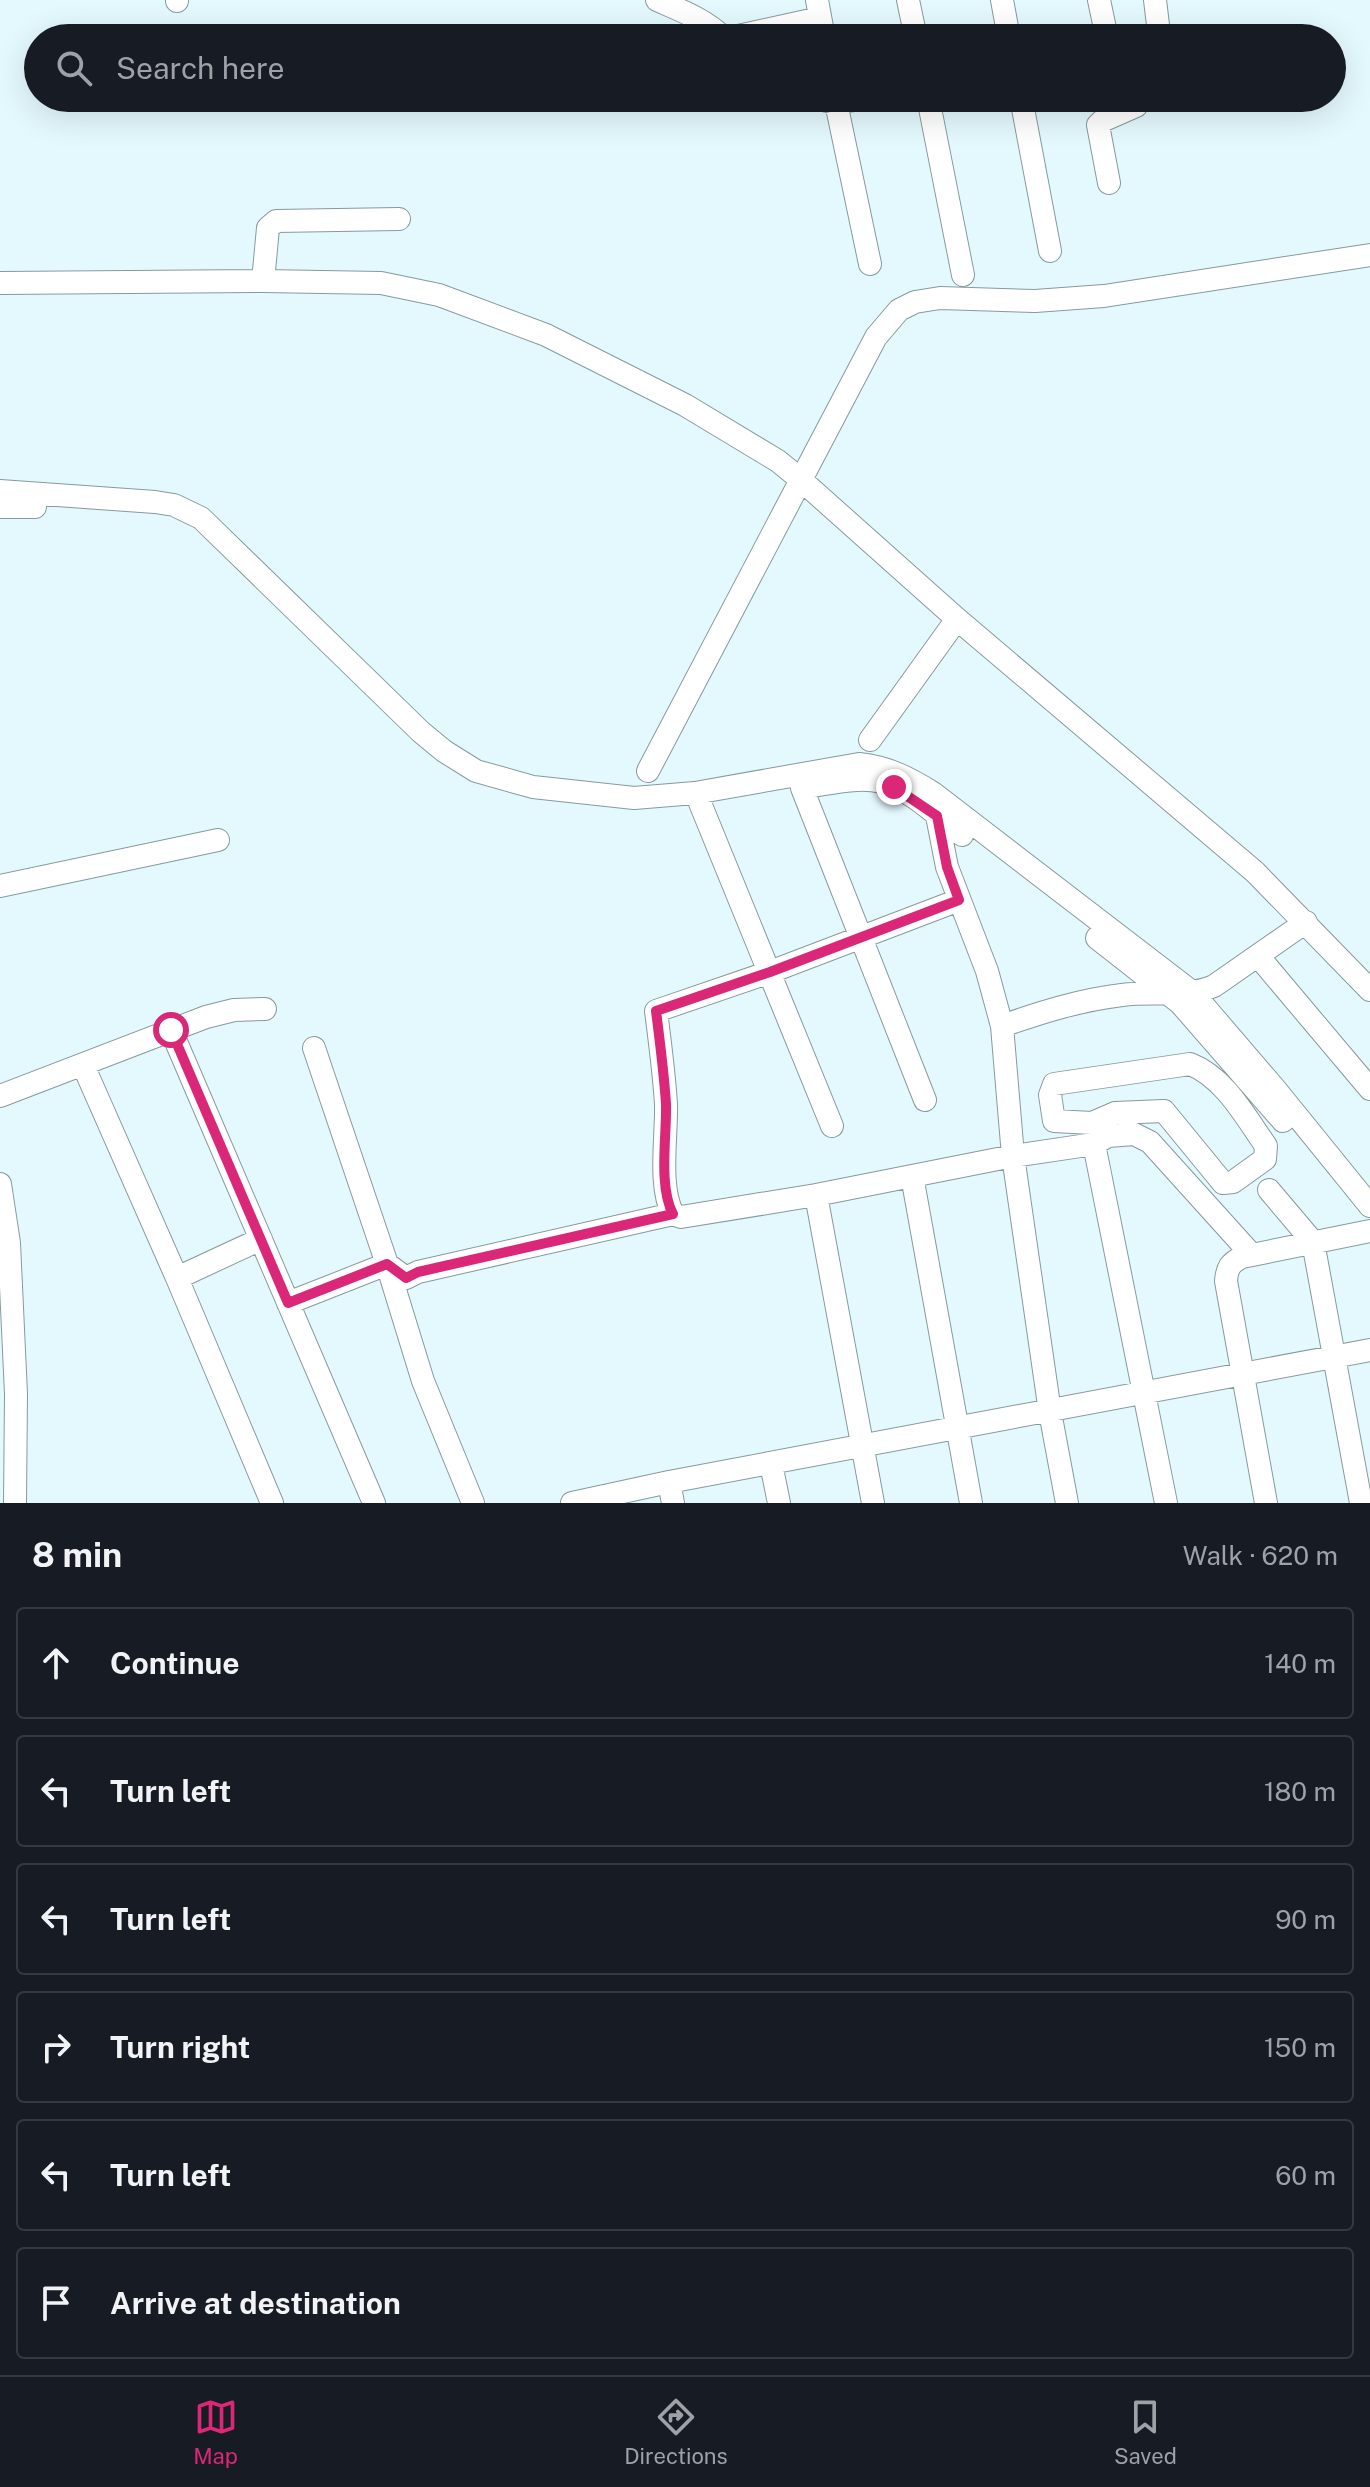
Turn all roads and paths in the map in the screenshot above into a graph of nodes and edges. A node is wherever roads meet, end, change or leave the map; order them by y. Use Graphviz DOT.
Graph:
graph roads {
  1 [pos="657,0"];
  2 [pos="908,0"];
  3 [pos="1002,0"];
  4 [pos="1099,0"];
  5 [pos="1155,0"];
  6 [pos="821,19"];
  7 [pos="708,24"];
  8 [pos="796,24"];
  9 [pos="913,24"];
  10 [pos="1006,24"];
  11 [pos="1104,24"];
  12 [pos="1158,24"];
  13 [pos="831,112"];
  14 [pos="931,112"];
  15 [pos="1024,112"];
  16 [pos="1124,112"];
  17 [pos="1109,183"];
  18 [pos="399,219"];
  19 [pos="1050,251"];
  20 [pos="1370,255"];
  21 [pos="870,264"];
  22 [pos="963,275"];
  23 [pos="263,281"];
  24 [pos="0,283"];
  25 [pos="800,479"];
  26 [pos="0,491"];
  27 [pos="0,507"];
  28 [pos="957,619"];
  29 [pos="870,740"];
  30 [pos="648,771"];
  31 [pos="802,788"];
  32 [pos="571,798"];
  33 [pos="700,803"];
  34 [pos="937,816"];
  35 [pos="218,840"];
  36 [pos="0,886"];
  37 [pos="959,900"];
  38 [pos="1306,922"];
  39 [pos="860,937"];
  40 [pos="1258,956"];
  41 [pos="770,972"];
  42 [pos="1370,990"];
  43 [pos="1168,992"];
  44 [pos="1192,992"];
  45 [pos="265,1009"];
  46 [pos="1002,1026"];
  47 [pos="171,1030"];
  48 [pos="314,1048"];
  49 [pos="83,1065"];
  50 [pos="1370,1089"];
  51 [pos="1255,1090"];
  52 [pos="0,1096"];
  53 [pos="925,1100"];
  54 [pos="1237,1104"];
  55 [pos="832,1126"];
  56 [pos="1094,1144"];
  57 [pos="1013,1156"];
  58 [pos="912,1176"];
  59 [pos="0,1184"];
  60 [pos="1269,1190"];
  61 [pos="816,1195"];
  62 [pos="1370,1206"];
  63 [pos="673,1214"];
  64 [pos="1370,1229"];
  65 [pos="261,1239"];
  66 [pos="1313,1242"];
  67 [pos="1252,1255"];
  68 [pos="387,1264"];
  69 [pos="177,1278"];
  70 [pos="288,1303"];
  71 [pos="1370,1350"];
  72 [pos="1333,1357"];
  73 [pos="1242,1374"];
  74 [pos="1146,1393"];
  75 [pos="1050,1412"];
  76 [pos="958,1429"];
  77 [pos="863,1447"];
  78 [pos="771,1464"];
  79 [pos="671,1493"];
  80 [pos="15,1503"];
  81 [pos="272,1503"];
  82 [pos="374,1503"];
  83 [pos="473,1503"];
  84 [pos="576,1503"];
  85 [pos="779,1503"];
  86 [pos="873,1503"];
  87 [pos="971,1503"];
  88 [pos="1067,1503"];
  89 [pos="1166,1503"];
  90 [pos="1266,1503"];
  91 [pos="1361,1503"];
  1 -- 7 [label="street"];
  2 -- 9 [label="street"];
  3 -- 10 [label="street"];
  4 -- 11 [label="street"];
  5 -- 12 [label="street"];
  6 -- 8 [label="street"];
  13 -- 21 [label="street"];
  14 -- 22 [label="street"];
  15 -- 19 [label="street"];
  16 -- 17 [label="street"];
  18 -- 23 [label="street"];
  20 -- 25 [label="street"];
  23 -- 24 [label="street"];
  23 -- 25 [label="street"];
  25 -- 28 [label="street"];
  25 -- 30 [label="street"];
  26 -- 32 [label="street"];
  27 -- 32 [label="street"];
  28 -- 29 [label="street"];
  28 -- 38 [label="street"];
  31 -- 33 [label="street"];
  31 -- 34 [label="street"];
  31 -- 39 [label="street"];
  32 -- 33 [label="street"];
  32 -- 44 [label="street"];
  33 -- 41 [label="street"];
  34 -- 37 [label="street"];
  34 -- 43 [label="street"];
  35 -- 36 [label="street"];
  37 -- 39 [label="street"];
  37 -- 46 [label="street"];
  38 -- 40 [label="street"];
  38 -- 42 [label="street"];
  39 -- 41 [label="street"];
  39 -- 53 [label="street"];
  40 -- 44 [label="street"];
  40 -- 50 [label="street"];
  41 -- 55 [label="street"];
  41 -- 63 [label="street"];
  43 -- 44 [label="street"];
  43 -- 46 [label="street"];
  43 -- 51 [label="street"];
  44 -- 62 [label="street"];
  45 -- 47 [label="street"];
  46 -- 57 [label="street"];
  47 -- 49 [label="street"];
  47 -- 65 [label="street"];
  48 -- 68 [label="street"];
  49 -- 52 [label="street"];
  49 -- 69 [label="street"];
  51 -- 54 [label="street"];
  51 -- 64 [label="street"];
  54 -- 54 [label="street"];
  56 -- 57 [label="street"];
  56 -- 67 [label="street"];
  56 -- 74 [label="street"];
  57 -- 58 [label="street"];
  57 -- 75 [label="street"];
  58 -- 61 [label="street"];
  58 -- 76 [label="street"];
  59 -- 80 [label="street"];
  60 -- 66 [label="street"];
  61 -- 63 [label="street"];
  61 -- 77 [label="street"];
  63 -- 68 [label="street"];
  64 -- 66 [label="street"];
  65 -- 69 [label="street"];
  65 -- 70 [label="street"];
  66 -- 67 [label="street"];
  66 -- 72 [label="street"];
  67 -- 73 [label="street"];
  68 -- 70 [label="street"];
  68 -- 83 [label="street"];
  69 -- 81 [label="street"];
  70 -- 82 [label="street"];
  71 -- 72 [label="street"];
  72 -- 73 [label="street"];
  72 -- 91 [label="street"];
  73 -- 74 [label="street"];
  73 -- 90 [label="street"];
  74 -- 75 [label="street"];
  74 -- 89 [label="street"];
  75 -- 76 [label="street"];
  75 -- 88 [label="street"];
  76 -- 77 [label="street"];
  76 -- 87 [label="street"];
  77 -- 78 [label="street"];
  77 -- 86 [label="street"];
  78 -- 79 [label="street"];
  78 -- 85 [label="street"];
  79 -- 84 [label="street"];
}
